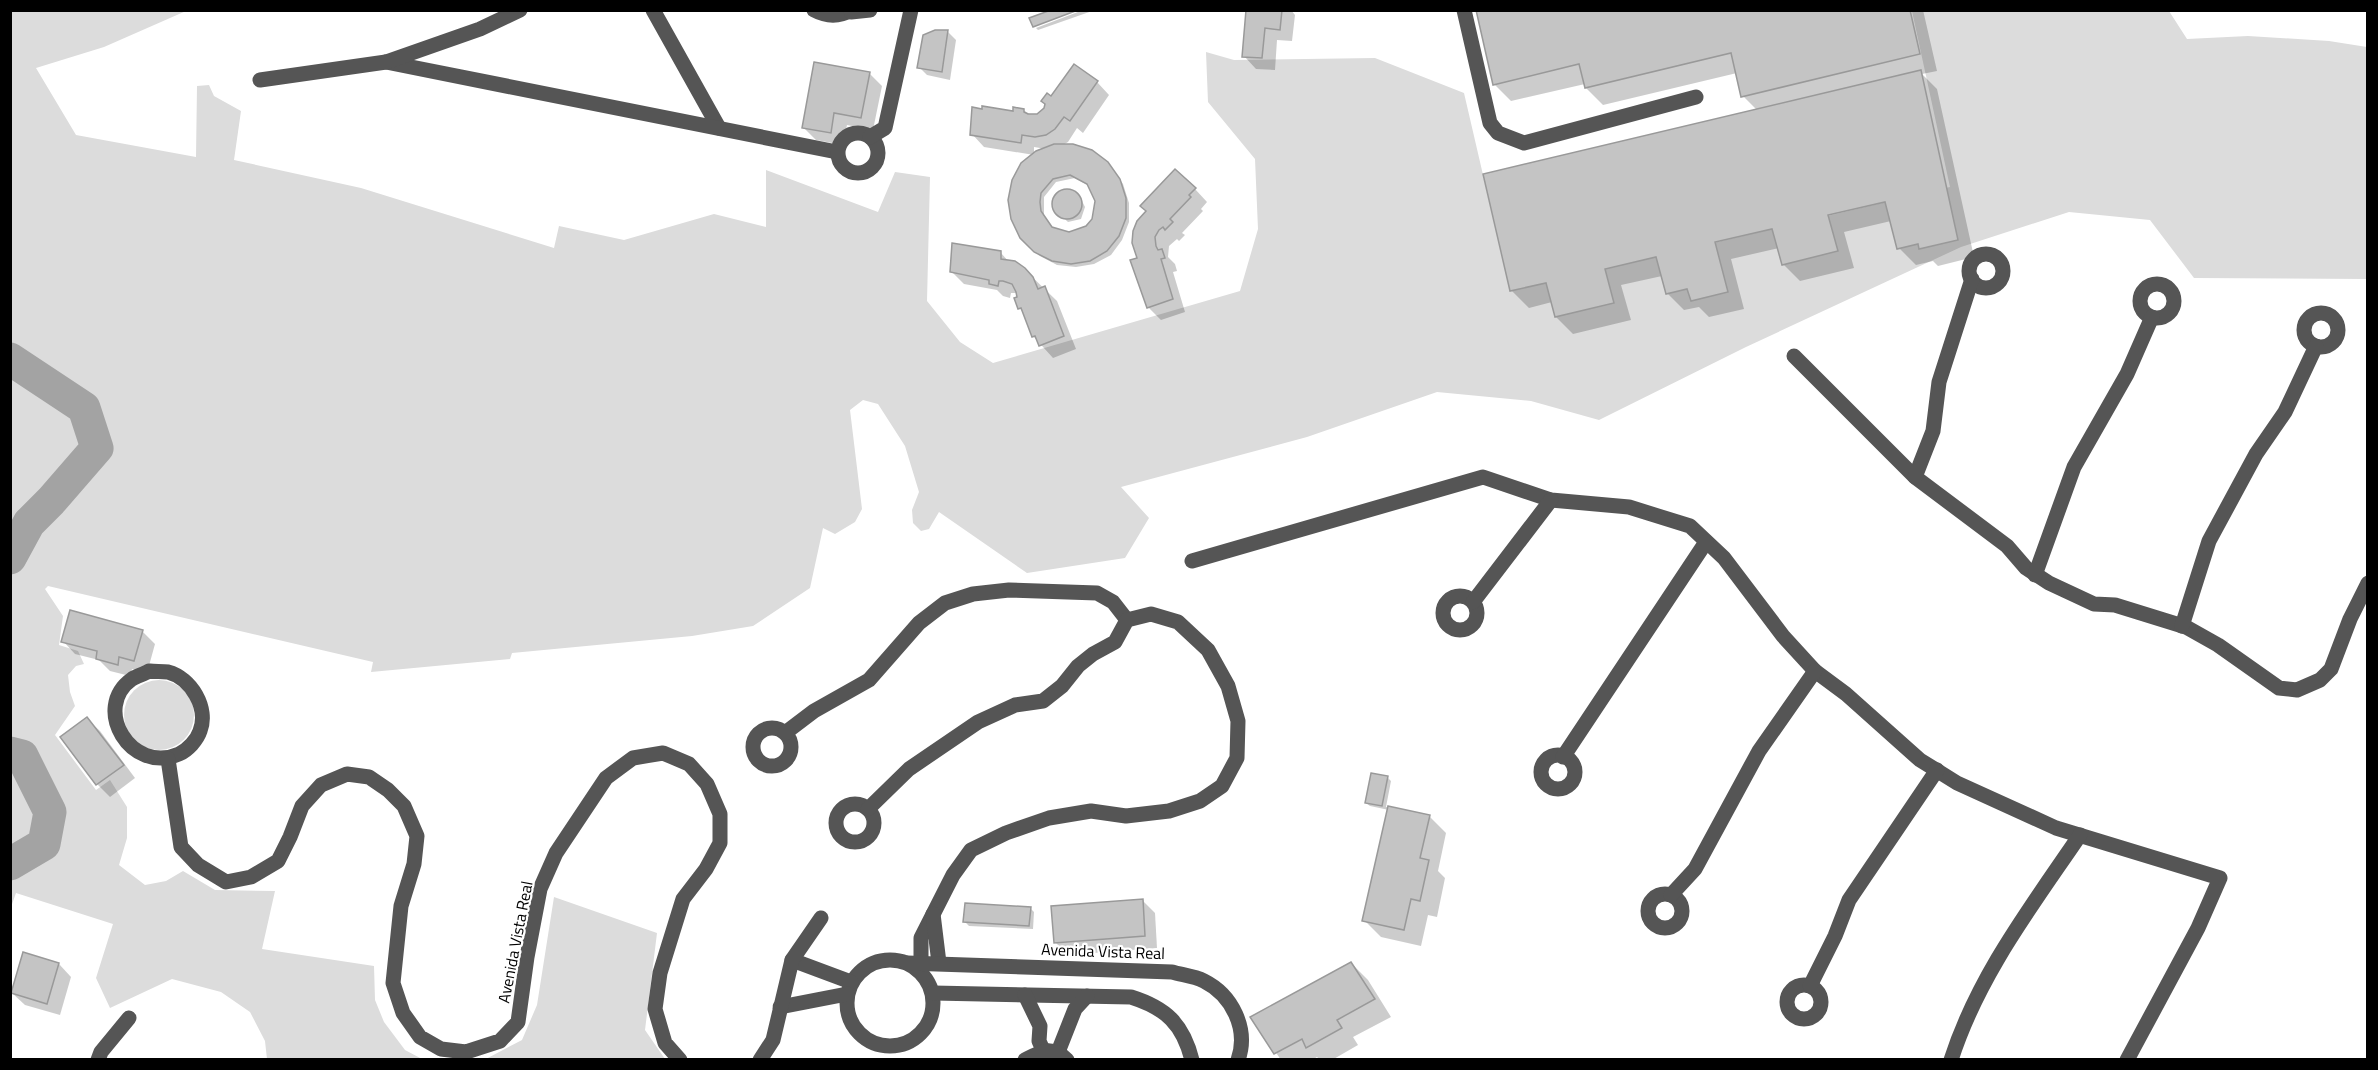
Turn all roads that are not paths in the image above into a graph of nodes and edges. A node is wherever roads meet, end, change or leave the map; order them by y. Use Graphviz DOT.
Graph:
graph roads {
  1 [pos="519,10"];
  2 [pos="653,10"];
  3 [pos="814,10"];
  4 [pos="870,10"];
  5 [pos="911,10"];
  6 [pos="1464,10"];
  7 [pos="852,11"];
  8 [pos="386,62"];
  9 [pos="260,80"];
  10 [pos="1696,97"];
  11 [pos="719,128"];
  12 [pos="870,137"];
  13 [pos="837,152"];
  14 [pos="1972,279"];
  15 [pos="2152,317"];
  16 [pos="2316,346"];
  17 [pos="1794,356"];
  18 [pos="1915,477"];
  19 [pos="1551,500"];
  20 [pos="1706,542"];
  21 [pos="1192,561"];
  22 [pos="2035,574"];
  23 [pos="2367,583"];
  24 [pos="1473,602"];
  25 [pos="1127,620"];
  26 [pos="2182,626"];
  27 [pos="1815,671"];
  28 [pos="785,733"];
  29 [pos="1563,757"];
  30 [pos="168,759"];
  31 [pos="1937,770"];
  32 [pos="868,808"];
  33 [pos="2080,835"];
  34 [pos="1671,895"];
  35 [pos="933,914"];
  36 [pos="820,918"];
  37 [pos="792,960"];
  38 [pos="914,963"];
  39 [pos="939,963"];
  40 [pos="1810,986"];
  41 [pos="849,988"];
  42 [pos="933,993"];
  43 [pos="1025,995"];
  44 [pos="1087,996"];
  45 [pos="780,1007"];
  46 [pos="129,1018"];
  47 [pos="1056,1054"];
  48 [pos="99,1059"];
  49 [pos="680,1059"];
  50 [pos="760,1059"];
  51 [pos="1024,1059"];
  52 [pos="1192,1059"];
  53 [pos="1239,1059"];
  54 [pos="1951,1059"];
  55 [pos="2127,1059"];
  1 -- 8 [label="street"];
  2 -- 11 [label="street"];
  3 -- 7 [label="street"];
  4 -- 7 [label="street"];
  5 -- 12 [label="street"];
  6 -- 10 [label="street"];
  8 -- 9 [label="street"];
  8 -- 11 [label="street"];
  11 -- 13 [label="street"];
  12 -- 13 [label="street"];
  12 -- 13 [label="street"];
  14 -- 18 [label="street"];
  15 -- 22 [label="street"];
  16 -- 26 [label="street"];
  17 -- 18 [label="street"];
  18 -- 22 [label="street"];
  19 -- 20 [label="street"];
  19 -- 21 [label="street"];
  19 -- 24 [label="street"];
  20 -- 27 [label="street"];
  20 -- 29 [label="street"];
  22 -- 26 [label="street"];
  23 -- 26 [label="street"];
  25 -- 28 [label="street"];
  25 -- 32 [label="street"];
  25 -- 35 [label="street"];
  27 -- 31 [label="street"];
  27 -- 34 [label="street"];
  30 -- 30 [label="street"];
  30 -- 49 [label="street, Avenida Vista Real"];
  31 -- 33 [label="street"];
  31 -- 40 [label="street"];
  33 -- 54 [label="street"];
  33 -- 55 [label="street"];
  35 -- 38 [label="street"];
  35 -- 39 [label="street"];
  36 -- 37 [label="street"];
  37 -- 41 [label="street"];
  37 -- 45 [label="street"];
  38 -- 39 [label="street, Avenida Vista Real"];
  38 -- 41 [label="street"];
  38 -- 42 [label="street"];
  39 -- 53 [label="street, Avenida Vista Real"];
  41 -- 42 [label="street"];
  41 -- 45 [label="street"];
  42 -- 43 [label="street"];
  43 -- 44 [label="street"];
  43 -- 47 [label="street"];
  44 -- 47 [label="street"];
  44 -- 52 [label="street"];
  45 -- 50 [label="street"];
  46 -- 48 [label="street"];
  47 -- 51 [label="street"];
}
